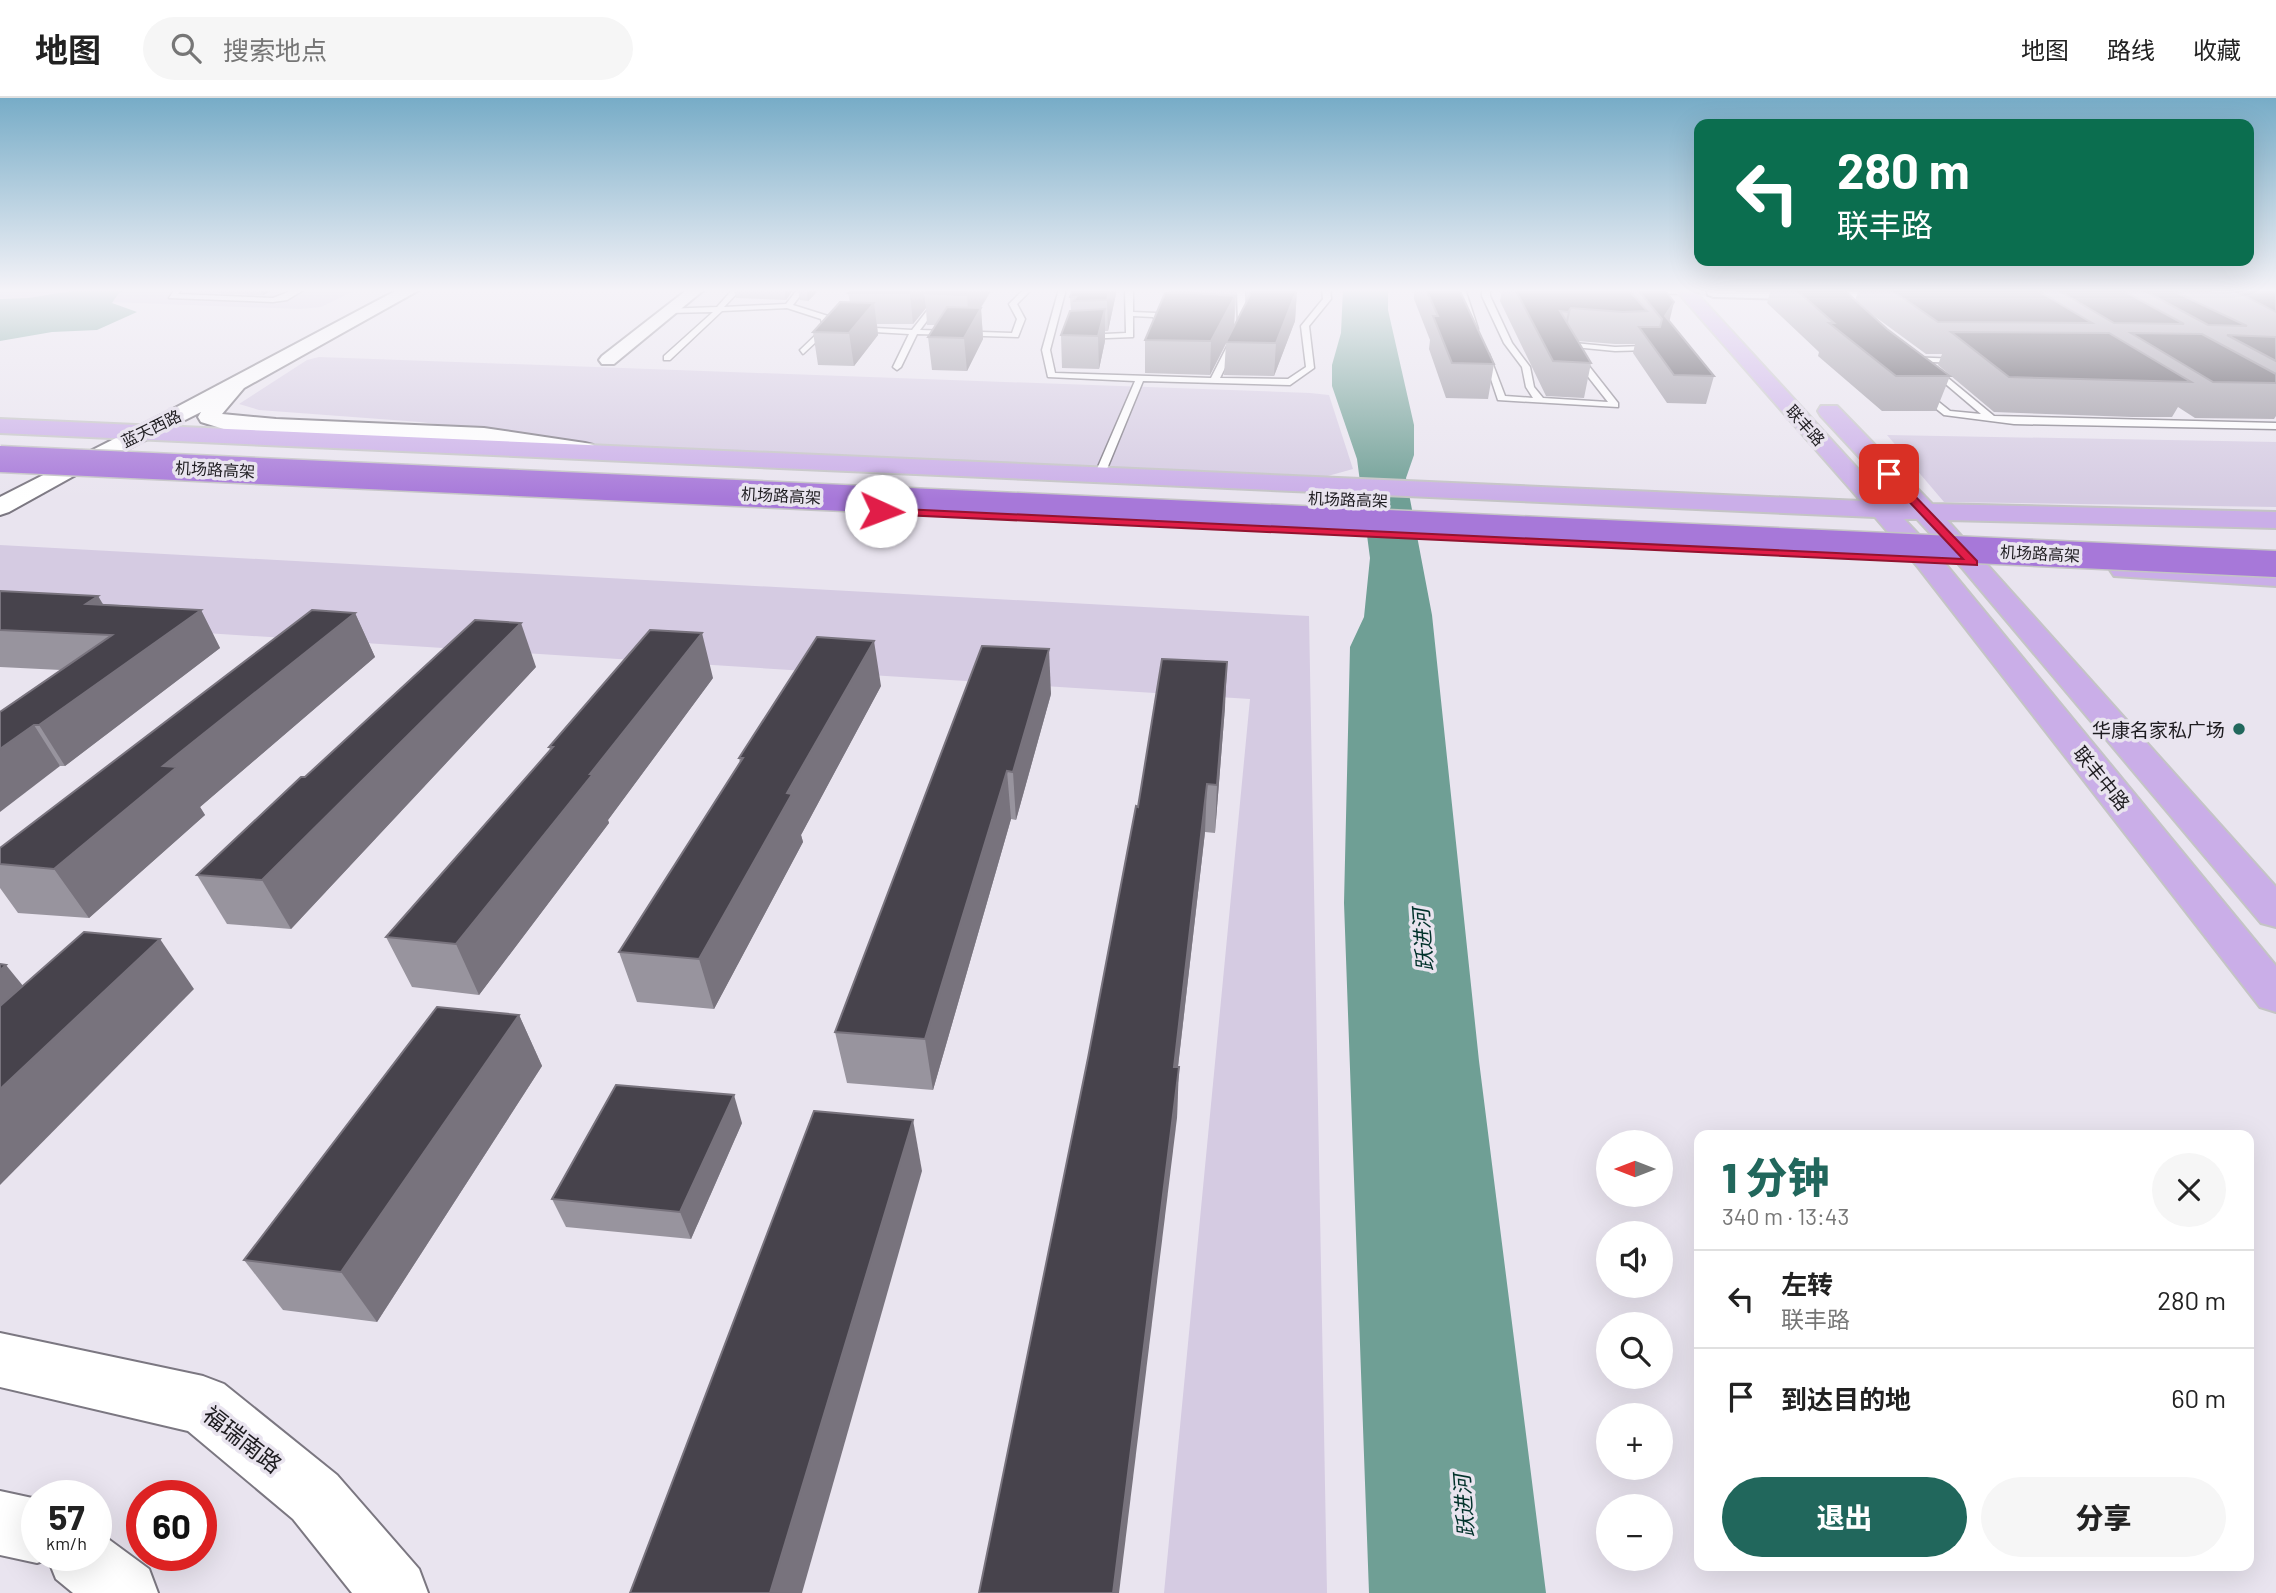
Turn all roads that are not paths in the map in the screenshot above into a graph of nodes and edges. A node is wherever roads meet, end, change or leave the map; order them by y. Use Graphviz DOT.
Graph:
graph roads {
  1 [pos="243,359"];
  2 [pos="283,359"];
  3 [pos="901,359"];
  4 [pos="1048,359"];
  5 [pos="1224,359"];
  6 [pos="1309,359"];
  7 [pos="1486,359"];
  8 [pos="1520,359"];
  9 [pos="1579,359"];
  10 [pos="1746,359"];
  11 [pos="1901,359"];
  12 [pos="1923,360"];
  13 [pos="1975,361"];
  14 [pos="897,367"];
  15 [pos="1140,379"];
  16 [pos="243,380"];
  17 [pos="1214,381"];
  18 [pos="188,387"];
  19 [pos="1918,390"];
  20 [pos="1816,398"];
  21 [pos="1540,401"];
  22 [pos="2173,410"];
  23 [pos="1991,418"];
  24 [pos="142,421"];
  25 [pos="2194,424"];
  26 [pos="0,426"];
  27 [pos="2276,426"];
  28 [pos="104,430"];
  29 [pos="0,441"];
  30 [pos="608,454"];
  31 [pos="8,469"];
  32 [pos="63,472"];
  33 [pos="1099,476"];
  34 [pos="0,507"];
  35 [pos="1884,510"];
  36 [pos="1925,512"];
  37 [pos="2276,520"];
  38 [pos="2276,539"];
  39 [pos="1928,561"];
  40 [pos="1973,563"];
  41 [pos="2276,564"];
  42 [pos="2276,577"];
  43 [pos="2276,913"];
  44 [pos="2276,996"];
  45 [pos="0,1360"];
  46 [pos="0,1524"];
  47 [pos="21,1528"];
  48 [pos="98,1571"];
  49 [pos="125,1593"];
  50 [pos="395,1593"];
  1 -- 18 [label="street, 蓝天西路"];
  2 -- 16 [label="street, 蓝天西路"];
  3 -- 14 [label="lane"];
  4 -- 15 [label="lane"];
  5 -- 17 [label="lane"];
  6 -- 17 [label="lane"];
  7 -- 21 [label="lane"];
  8 -- 21 [label="lane"];
  9 -- 21 [label="lane"];
  10 -- 35 [label="main road, 联丰路"];
  11 -- 12 [label="lane"];
  12 -- 13 [label="lane"];
  12 -- 23 [label="lane"];
  15 -- 17 [label="lane"];
  15 -- 33 [label="lane"];
  16 -- 24 [label="street, 蓝天西路"];
  16 -- 30 [label="street"];
  19 -- 23 [label="lane"];
  20 -- 36 [label="main road, 联丰路"];
  22 -- 25 [label="lane"];
  23 -- 25 [label="lane"];
  24 -- 28 [label="main road"];
  24 -- 30 [label="main road"];
  24 -- 32 [label="street, 蓝天西路"];
  25 -- 27 [label="lane"];
  26 -- 28 [label="main road"];
  28 -- 31 [label="street, 蓝天西路"];
  29 -- 38 [label="highway, 机场路高架"];
  30 -- 33 [label="main road"];
  31 -- 32 [label="main road"];
  31 -- 41 [label="highway, 机场路高架, bridge"];
  32 -- 34 [label="street, 蓝天西路"];
  32 -- 39 [label="main road"];
  33 -- 35 [label="main road"];
  35 -- 36 [label="main road"];
  35 -- 39 [label="main road, 联丰路"];
  36 -- 37 [label="main road"];
  36 -- 40 [label="main road, 联丰路"];
  39 -- 40 [label="main road"];
  39 -- 44 [label="main road, 联丰中路"];
  40 -- 42 [label="main road"];
  40 -- 43 [label="main road"];
  45 -- 50 [label="street, 福瑞南路"];
  46 -- 47 [label="street"];
  48 -- 49 [label="street"];
}
